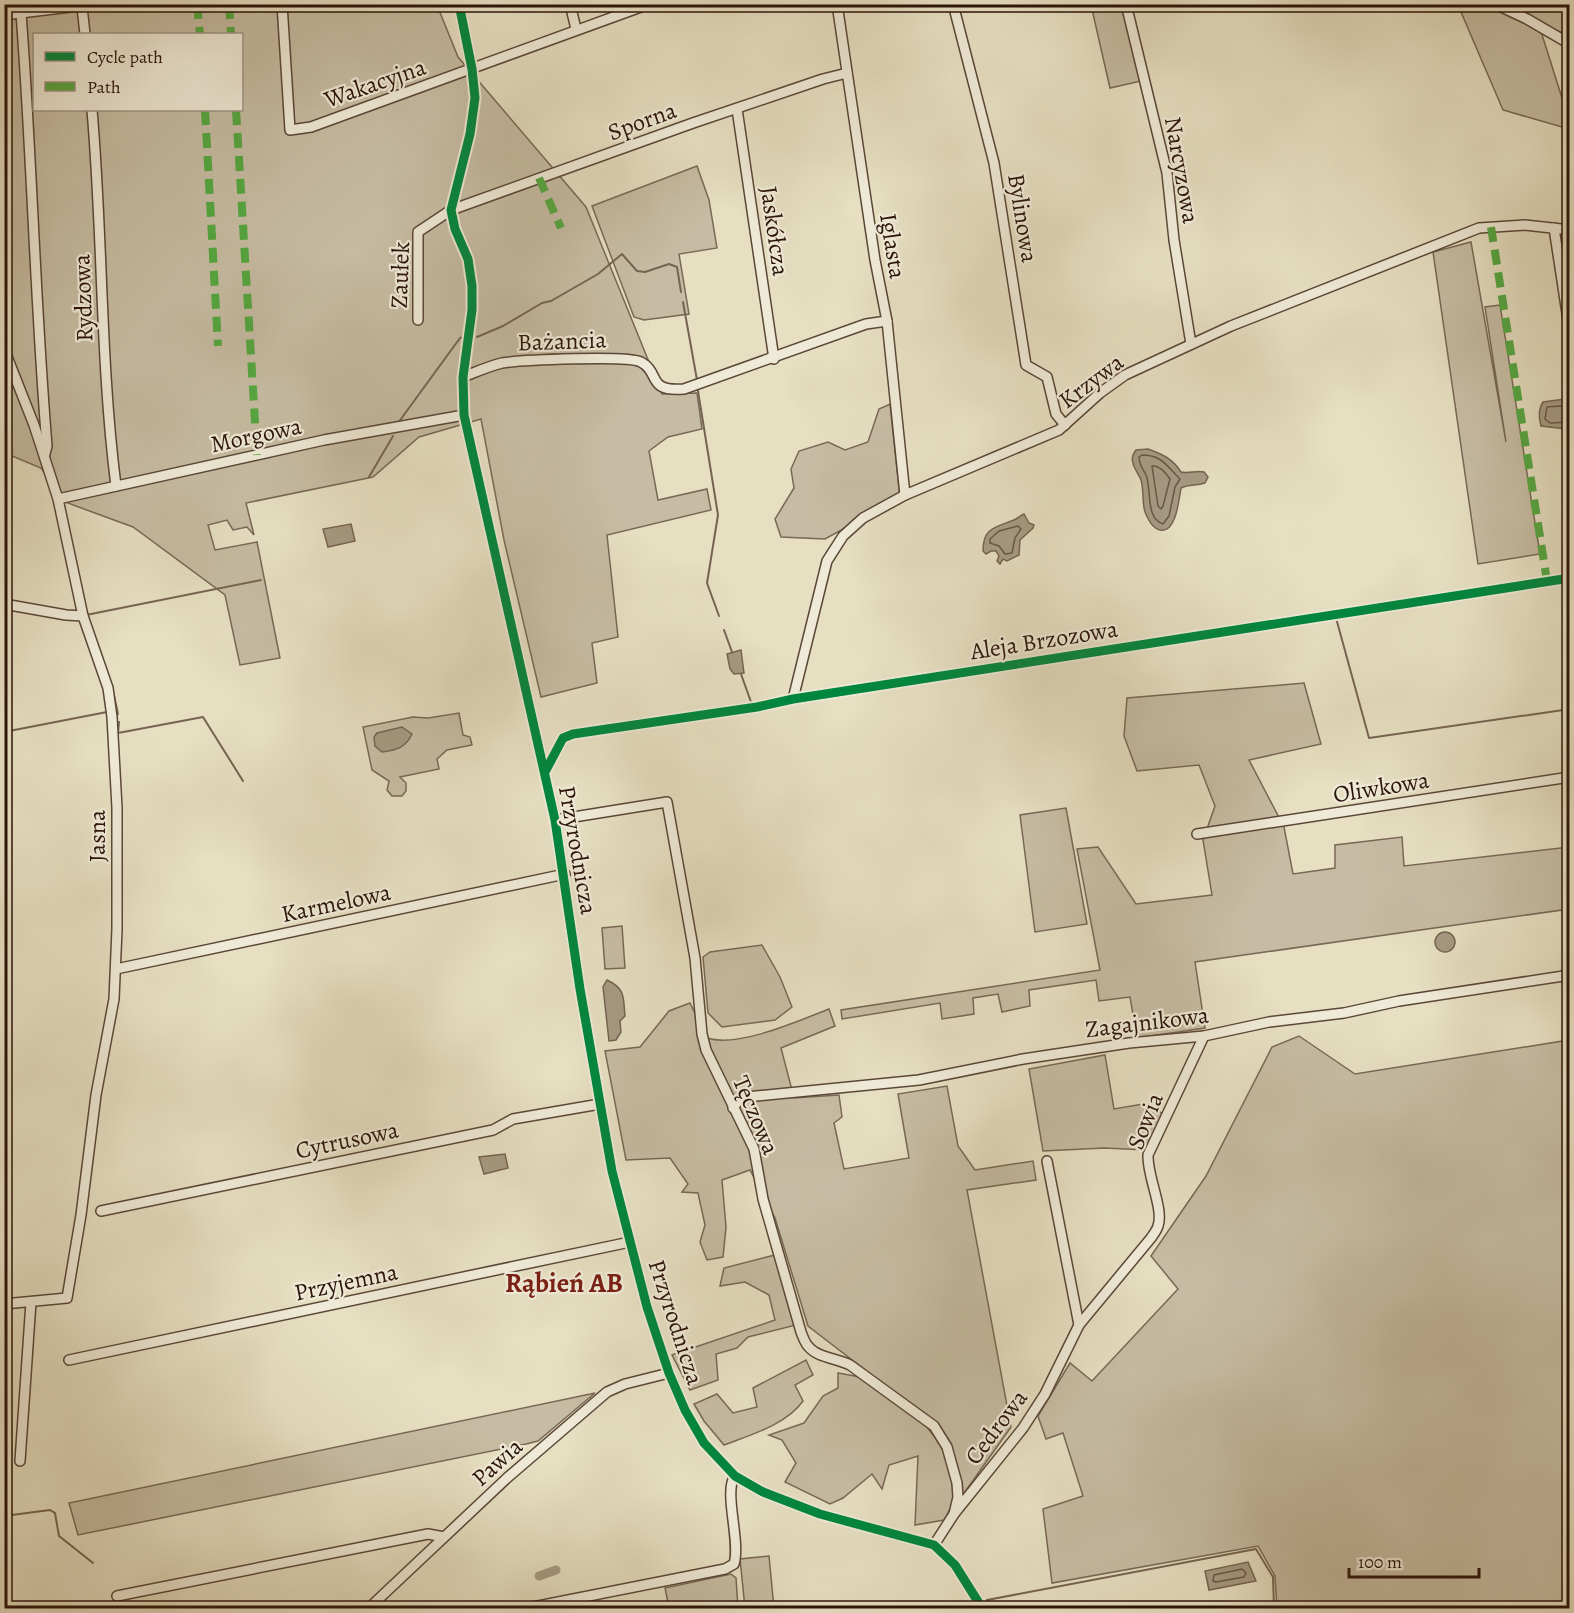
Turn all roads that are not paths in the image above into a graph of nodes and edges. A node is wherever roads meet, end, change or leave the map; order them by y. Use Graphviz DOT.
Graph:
graph roads {
  1 [pos="95,4"];
  2 [pos="282,4"];
  3 [pos="459,4"];
  4 [pos="570,4"];
  5 [pos="649,4"];
  6 [pos="837,4"];
  7 [pos="953,4"];
  8 [pos="1126,4"];
  9 [pos="1495,4"];
  10 [pos="82,7"];
  11 [pos="21,14"];
  12 [pos="4,15"];
  13 [pos="576,29"];
  14 [pos="85,33"];
  15 [pos="1569,44"];
  16 [pos="472,69"];
  17 [pos="847,73"];
  18 [pos="737,109"];
  19 [pos="92,111"];
  20 [pos="451,210"];
  21 [pos="1554,228"];
  22 [pos="1569,230"];
  23 [pos="418,320"];
  24 [pos="887,321"];
  25 [pos="1569,333"];
  26 [pos="1191,344"];
  27 [pos="4,349"];
  28 [pos="774,359"];
  29 [pos="463,377"];
  30 [pos="464,415"];
  31 [pos="1065,425"];
  32 [pos="44,456"];
  33 [pos="116,486"];
  34 [pos="905,495"];
  35 [pos="58,499"];
  36 [pos="1569,578"];
  37 [pos="4,604"];
  38 [pos="83,616"];
  39 [pos="793,699"];
  40 [pos="545,772"];
  41 [pos="1569,777"];
  42 [pos="555,820"];
  43 [pos="1197,834"];
  44 [pos="565,874"];
  45 [pos="116,969"];
  46 [pos="1569,975"];
  47 [pos="1204,1036"];
  48 [pos="600,1104"];
  49 [pos="733,1108"];
  50 [pos="1047,1161"];
  51 [pos="100,1211"];
  52 [pos="1158,1226"];
  53 [pos="630,1242"];
  54 [pos="31,1302"];
  55 [pos="4,1304"];
  56 [pos="1079,1325"];
  57 [pos="69,1360"];
  58 [pos="669,1373"];
  59 [pos="20,1461"];
  60 [pos="735,1476"];
  61 [pos="954,1514"];
  62 [pos="444,1537"];
  63 [pos="934,1545"];
  64 [pos="117,1596"];
  65 [pos="369,1608"];
  66 [pos="528,1608"];
  67 [pos="982,1608"];
  1 -- 10 [label="street"];
  2 -- 16 [label="street, Wakacyjna"];
  3 -- 16 [label="street, Przyrodnicza"];
  4 -- 13 [label="street"];
  5 -- 13 [label="street, Wakacyjna"];
  6 -- 17 [label="street, Iglasta"];
  7 -- 31 [label="street, Bylinowa"];
  8 -- 26 [label="street, Narcyzowa"];
  9 -- 15 [label="street"];
  10 -- 11 [label="street"];
  10 -- 14 [label="street"];
  11 -- 12 [label="street"];
  11 -- 32 [label="street"];
  13 -- 16 [label="street, Wakacyjna"];
  16 -- 20 [label="street, Przyrodnicza"];
  17 -- 18 [label="street, Sporna"];
  17 -- 24 [label="street, Iglasta"];
  18 -- 20 [label="street, Sporna"];
  18 -- 28 [label="street, Jaskółcza"];
  19 -- 33 [label="street, Rydzowa"];
  20 -- 23 [label="street, Zaułek"];
  20 -- 29 [label="street, Przyrodnicza"];
  21 -- 22 [label="street, Krzywa"];
  21 -- 25 [label="street"];
  21 -- 26 [label="street, Krzywa"];
  24 -- 28 [label="street"];
  24 -- 34 [label="street, Iglasta"];
  26 -- 31 [label="street, Krzywa"];
  27 -- 32 [label="street, Jasna"];
  28 -- 29 [label="street, Bażancia"];
  29 -- 30 [label="street, Przyrodnicza"];
  30 -- 33 [label="street, Morgowa"];
  30 -- 40 [label="street, Przyrodnicza"];
  31 -- 34 [label="street, Krzywa"];
  32 -- 35 [label="street, Jasna"];
  33 -- 35 [label="street, Morgowa"];
  34 -- 39 [label="street, Krzywa"];
  35 -- 38 [label="street, Jasna"];
  36 -- 39 [label="street, Aleja Brzozowa"];
  37 -- 38 [label="street"];
  38 -- 45 [label="street, Jasna"];
  39 -- 40 [label="street, Aleja Brzozowa"];
  40 -- 42 [label="street, Przyrodnicza"];
  41 -- 43 [label="street, Oliwkowa"];
  42 -- 44 [label="street, Przyrodnicza"];
  42 -- 49 [label="street, Tęczowa"];
  44 -- 45 [label="street, Karmelowa"];
  44 -- 48 [label="street, Przyrodnicza"];
  45 -- 54 [label="street, Jasna"];
  46 -- 47 [label="street, Zagajnikowa"];
  47 -- 49 [label="street, Zagajnikowa"];
  47 -- 52 [label="street, Sowia"];
  48 -- 51 [label="street, Cytrusowa"];
  48 -- 53 [label="street, Przyrodnicza"];
  49 -- 61 [label="street, Tęczowa"];
  50 -- 56 [label="street"];
  52 -- 56 [label="street, Cedrowa"];
  53 -- 57 [label="street, Przyjemna"];
  53 -- 58 [label="street, Przyrodnicza"];
  54 -- 55 [label="street, Jasna"];
  54 -- 59 [label="street"];
  56 -- 61 [label="street, Cedrowa"];
  58 -- 60 [label="street, Przyrodnicza"];
  58 -- 62 [label="street, Pawia"];
  60 -- 63 [label="street, Przyrodnicza"];
  60 -- 66 [label="street"];
  61 -- 63 [label="street, Cedrowa"];
  62 -- 64 [label="street"];
  62 -- 65 [label="street, Pawia"];
  63 -- 67 [label="street"];
}
